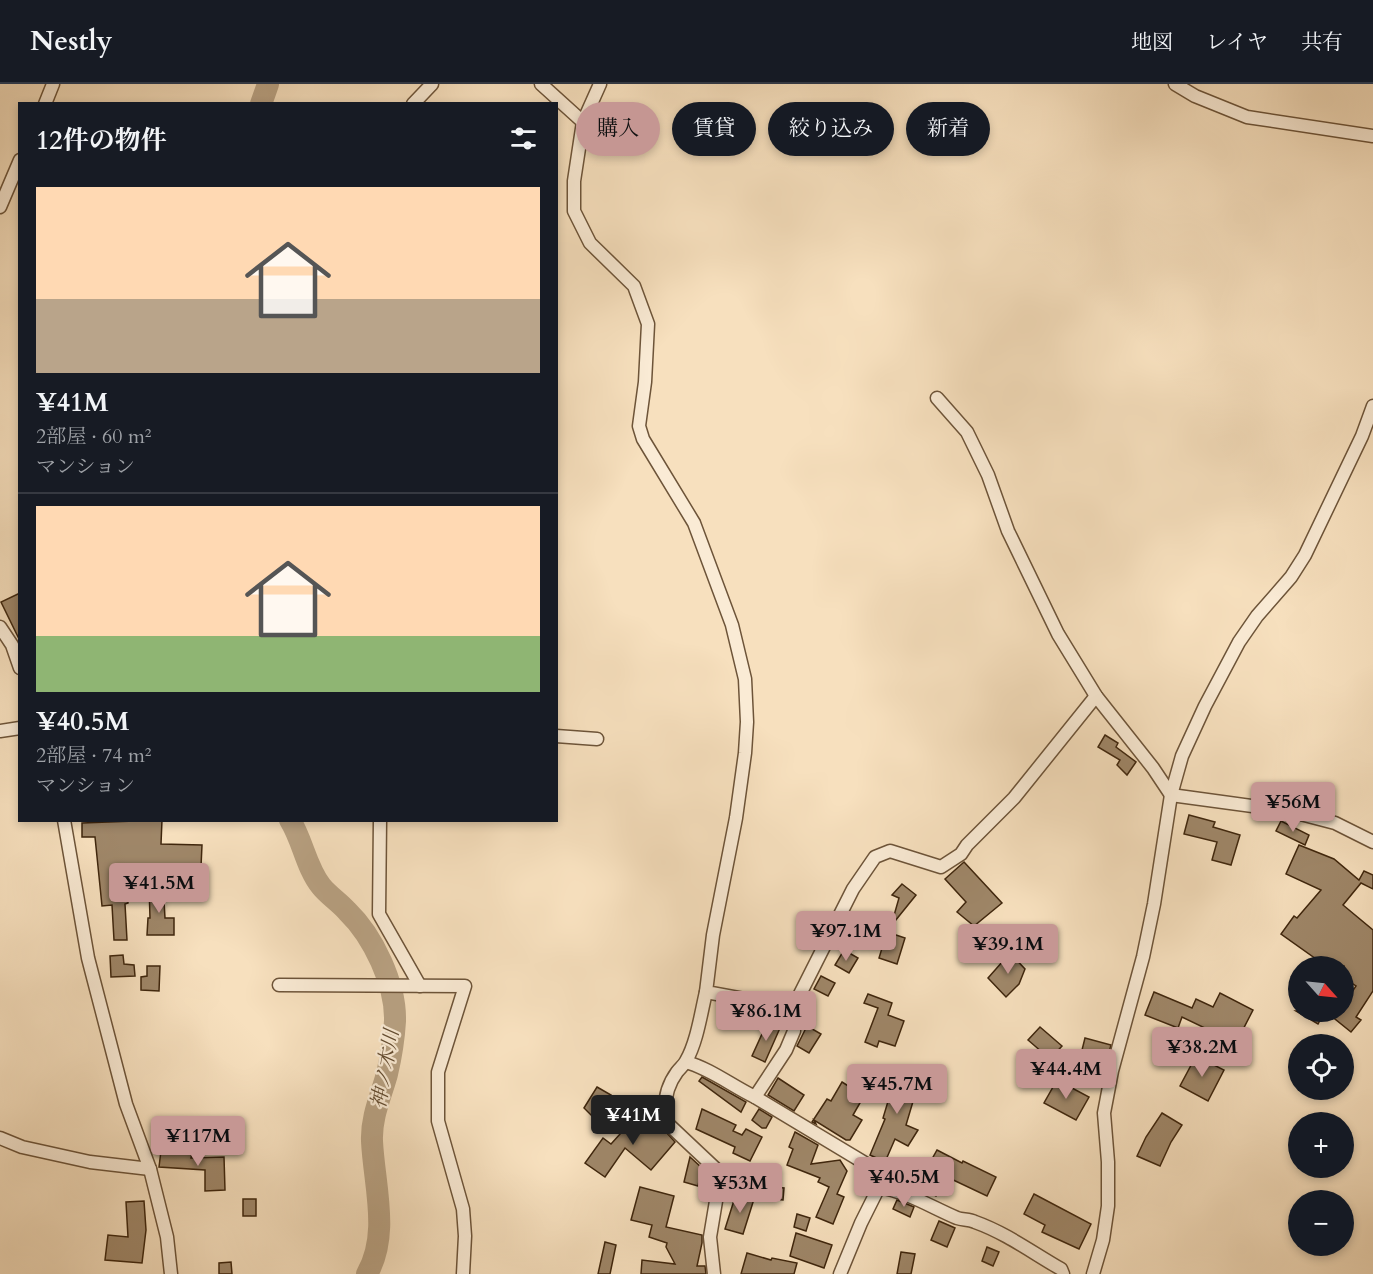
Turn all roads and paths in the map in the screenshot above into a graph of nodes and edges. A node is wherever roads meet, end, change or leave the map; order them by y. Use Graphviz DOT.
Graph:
graph roads {
  1 [pos="53,84"];
  2 [pos="432,84"];
  3 [pos="541,84"];
  4 [pos="600,84"];
  5 [pos="1175,84"];
  6 [pos="46,102"];
  7 [pos="415,102"];
  8 [pos="592,102"];
  9 [pos="576,116"];
  10 [pos="1373,136"];
  11 [pos="578,156"];
  12 [pos="18,165"];
  13 [pos="0,207"];
  14 [pos="937,398"];
  15 [pos="1373,406"];
  16 [pos="0,627"];
  17 [pos="18,662"];
  18 [pos="1096,696"];
  19 [pos="18,728"];
  20 [pos="0,731"];
  21 [pos="558,736"];
  22 [pos="597,739"];
  23 [pos="1171,795"];
  24 [pos="64,822"];
  25 [pos="380,822"];
  26 [pos="1373,842"];
  27 [pos="279,984"];
  28 [pos="420,986"];
  29 [pos="706,992"];
  30 [pos="793,1008"];
  31 [pos="686,1062"];
  32 [pos="755,1097"];
  33 [pos="0,1138"];
  34 [pos="150,1169"];
  35 [pos="879,1187"];
  36 [pos="171,1274"];
  37 [pos="463,1274"];
  38 [pos="714,1274"];
  39 [pos="840,1274"];
  40 [pos="1063,1274"];
  41 [pos="1093,1274"];
  1 -- 6 [label="street"];
  2 -- 7 [label="street"];
  3 -- 9 [label="street"];
  4 -- 8 [label="street"];
  5 -- 10 [label="street"];
  11 -- 29 [label="street"];
  12 -- 13 [label="street"];
  14 -- 18 [label="street"];
  15 -- 23 [label="street"];
  16 -- 17 [label="street"];
  18 -- 23 [label="street"];
  18 -- 30 [label="street"];
  19 -- 20 [label="street"];
  21 -- 22 [label="street"];
  23 -- 26 [label="street"];
  23 -- 41 [label="street"];
  24 -- 34 [label="street"];
  25 -- 28 [label="street"];
  27 -- 28 [label="street"];
  28 -- 37 [label="street"];
  29 -- 30 [label="street"];
  29 -- 31 [label="street"];
  30 -- 32 [label="street"];
  31 -- 32 [label="street"];
  31 -- 38 [label="street"];
  32 -- 35 [label="street"];
  33 -- 34 [label="street"];
  34 -- 36 [label="street"];
  35 -- 39 [label="street"];
  35 -- 40 [label="street"];
}
